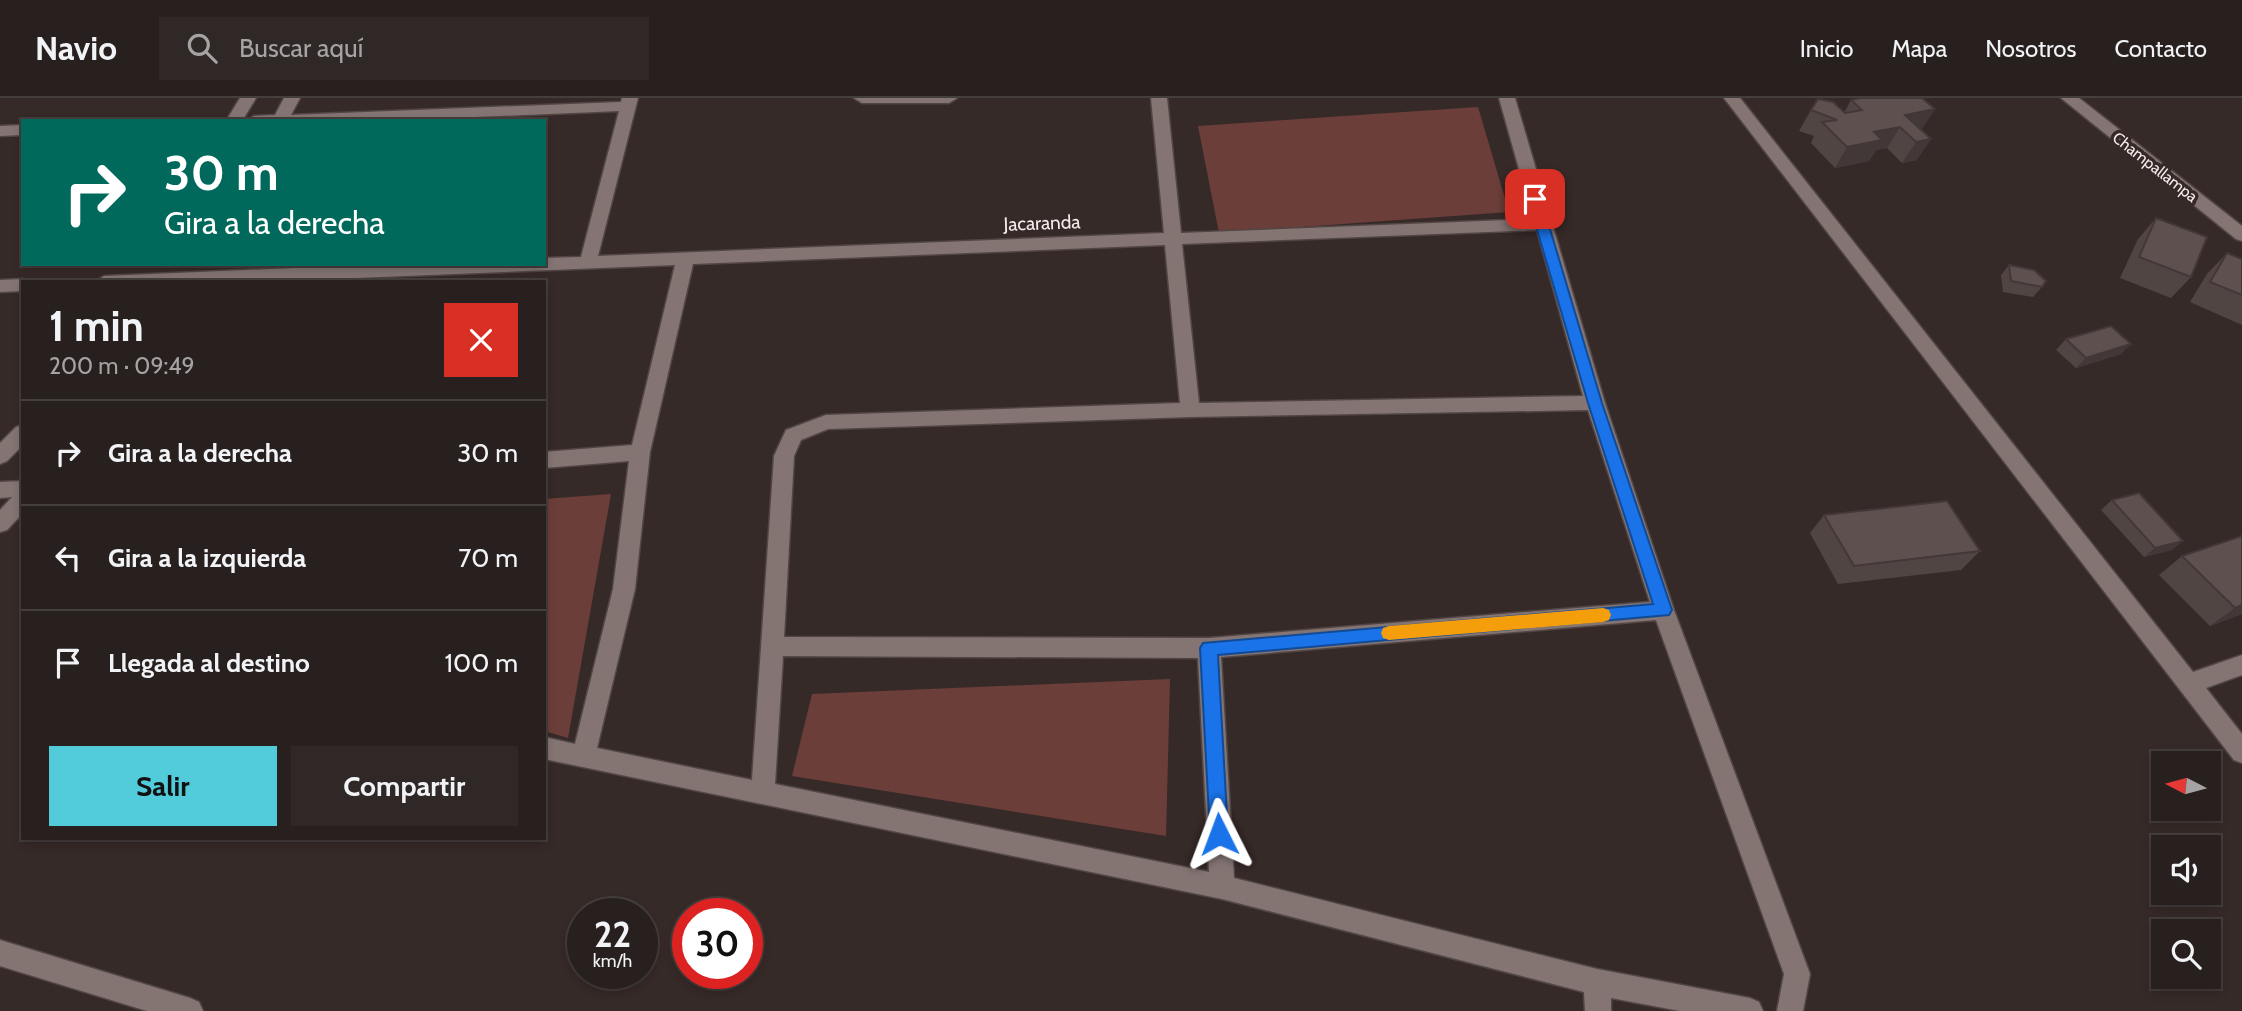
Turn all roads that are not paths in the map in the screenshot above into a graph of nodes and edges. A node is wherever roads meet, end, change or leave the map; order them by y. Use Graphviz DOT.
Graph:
graph roads {
  1 [pos="248,98"];
  2 [pos="292,98"];
  3 [pos="862,98"];
  4 [pos="949,98"];
  5 [pos="1159,98"];
  6 [pos="1507,98"];
  7 [pos="1732,98"];
  8 [pos="2069,98"];
  9 [pos="629,102"];
  10 [pos="235,119"];
  11 [pos="281,119"];
  12 [pos="299,119"];
  13 [pos="21,130"];
  14 [pos="0,131"];
  15 [pos="1542,224"];
  16 [pos="2242,235"];
  17 [pos="1173,239"];
  18 [pos="685,259"];
  19 [pos="588,262"];
  20 [pos="546,264"];
  21 [pos="479,266"];
  22 [pos="193,275"];
  23 [pos="144,280"];
  24 [pos="21,285"];
  25 [pos="0,286"];
  26 [pos="1595,403"];
  27 [pos="1189,410"];
  28 [pos="21,434"];
  29 [pos="640,452"];
  30 [pos="0,456"];
  31 [pos="546,460"];
  32 [pos="21,489"];
  33 [pos="0,490"];
  34 [pos="21,501"];
  35 [pos="0,524"];
  36 [pos="1663,610"];
  37 [pos="771,646"];
  38 [pos="1209,648"];
  39 [pos="2242,665"];
  40 [pos="2189,684"];
  41 [pos="546,749"];
  42 [pos="2242,752"];
  43 [pos="583,758"];
  44 [pos="763,794"];
  45 [pos="1222,887"];
  46 [pos="0,953"];
  47 [pos="1597,982"];
  48 [pos="190,1011"];
  49 [pos="1598,1011"];
  50 [pos="1750,1011"];
  51 [pos="1790,1011"];
  1 -- 10 [label="street"];
  2 -- 11 [label="street"];
  3 -- 4 [label="street"];
  5 -- 17 [label="street"];
  6 -- 15 [label="street"];
  7 -- 40 [label="street"];
  8 -- 16 [label="street, Champallampa"];
  9 -- 12 [label="street"];
  9 -- 19 [label="street"];
  13 -- 14 [label="street"];
  15 -- 17 [label="street, Jacaranda"];
  15 -- 26 [label="street"];
  17 -- 18 [label="street, Jacaranda"];
  17 -- 27 [label="street"];
  18 -- 19 [label="street, Jacaranda"];
  18 -- 29 [label="street"];
  19 -- 20 [label="street, Jacaranda"];
  21 -- 22 [label="street, Jacaranda"];
  22 -- 23 [label="street, Jacaranda"];
  24 -- 25 [label="street"];
  26 -- 27 [label="street"];
  26 -- 36 [label="street"];
  27 -- 37 [label="street"];
  28 -- 30 [label="street"];
  29 -- 31 [label="street"];
  29 -- 43 [label="street"];
  32 -- 33 [label="street"];
  34 -- 35 [label="street"];
  36 -- 38 [label="street"];
  36 -- 51 [label="street"];
  37 -- 38 [label="street"];
  37 -- 44 [label="street"];
  38 -- 45 [label="street"];
  39 -- 40 [label="street"];
  40 -- 42 [label="street"];
  41 -- 43 [label="street"];
  43 -- 44 [label="street"];
  44 -- 45 [label="street"];
  45 -- 47 [label="street"];
  46 -- 48 [label="street"];
  47 -- 49 [label="street"];
  47 -- 50 [label="street"];
}
